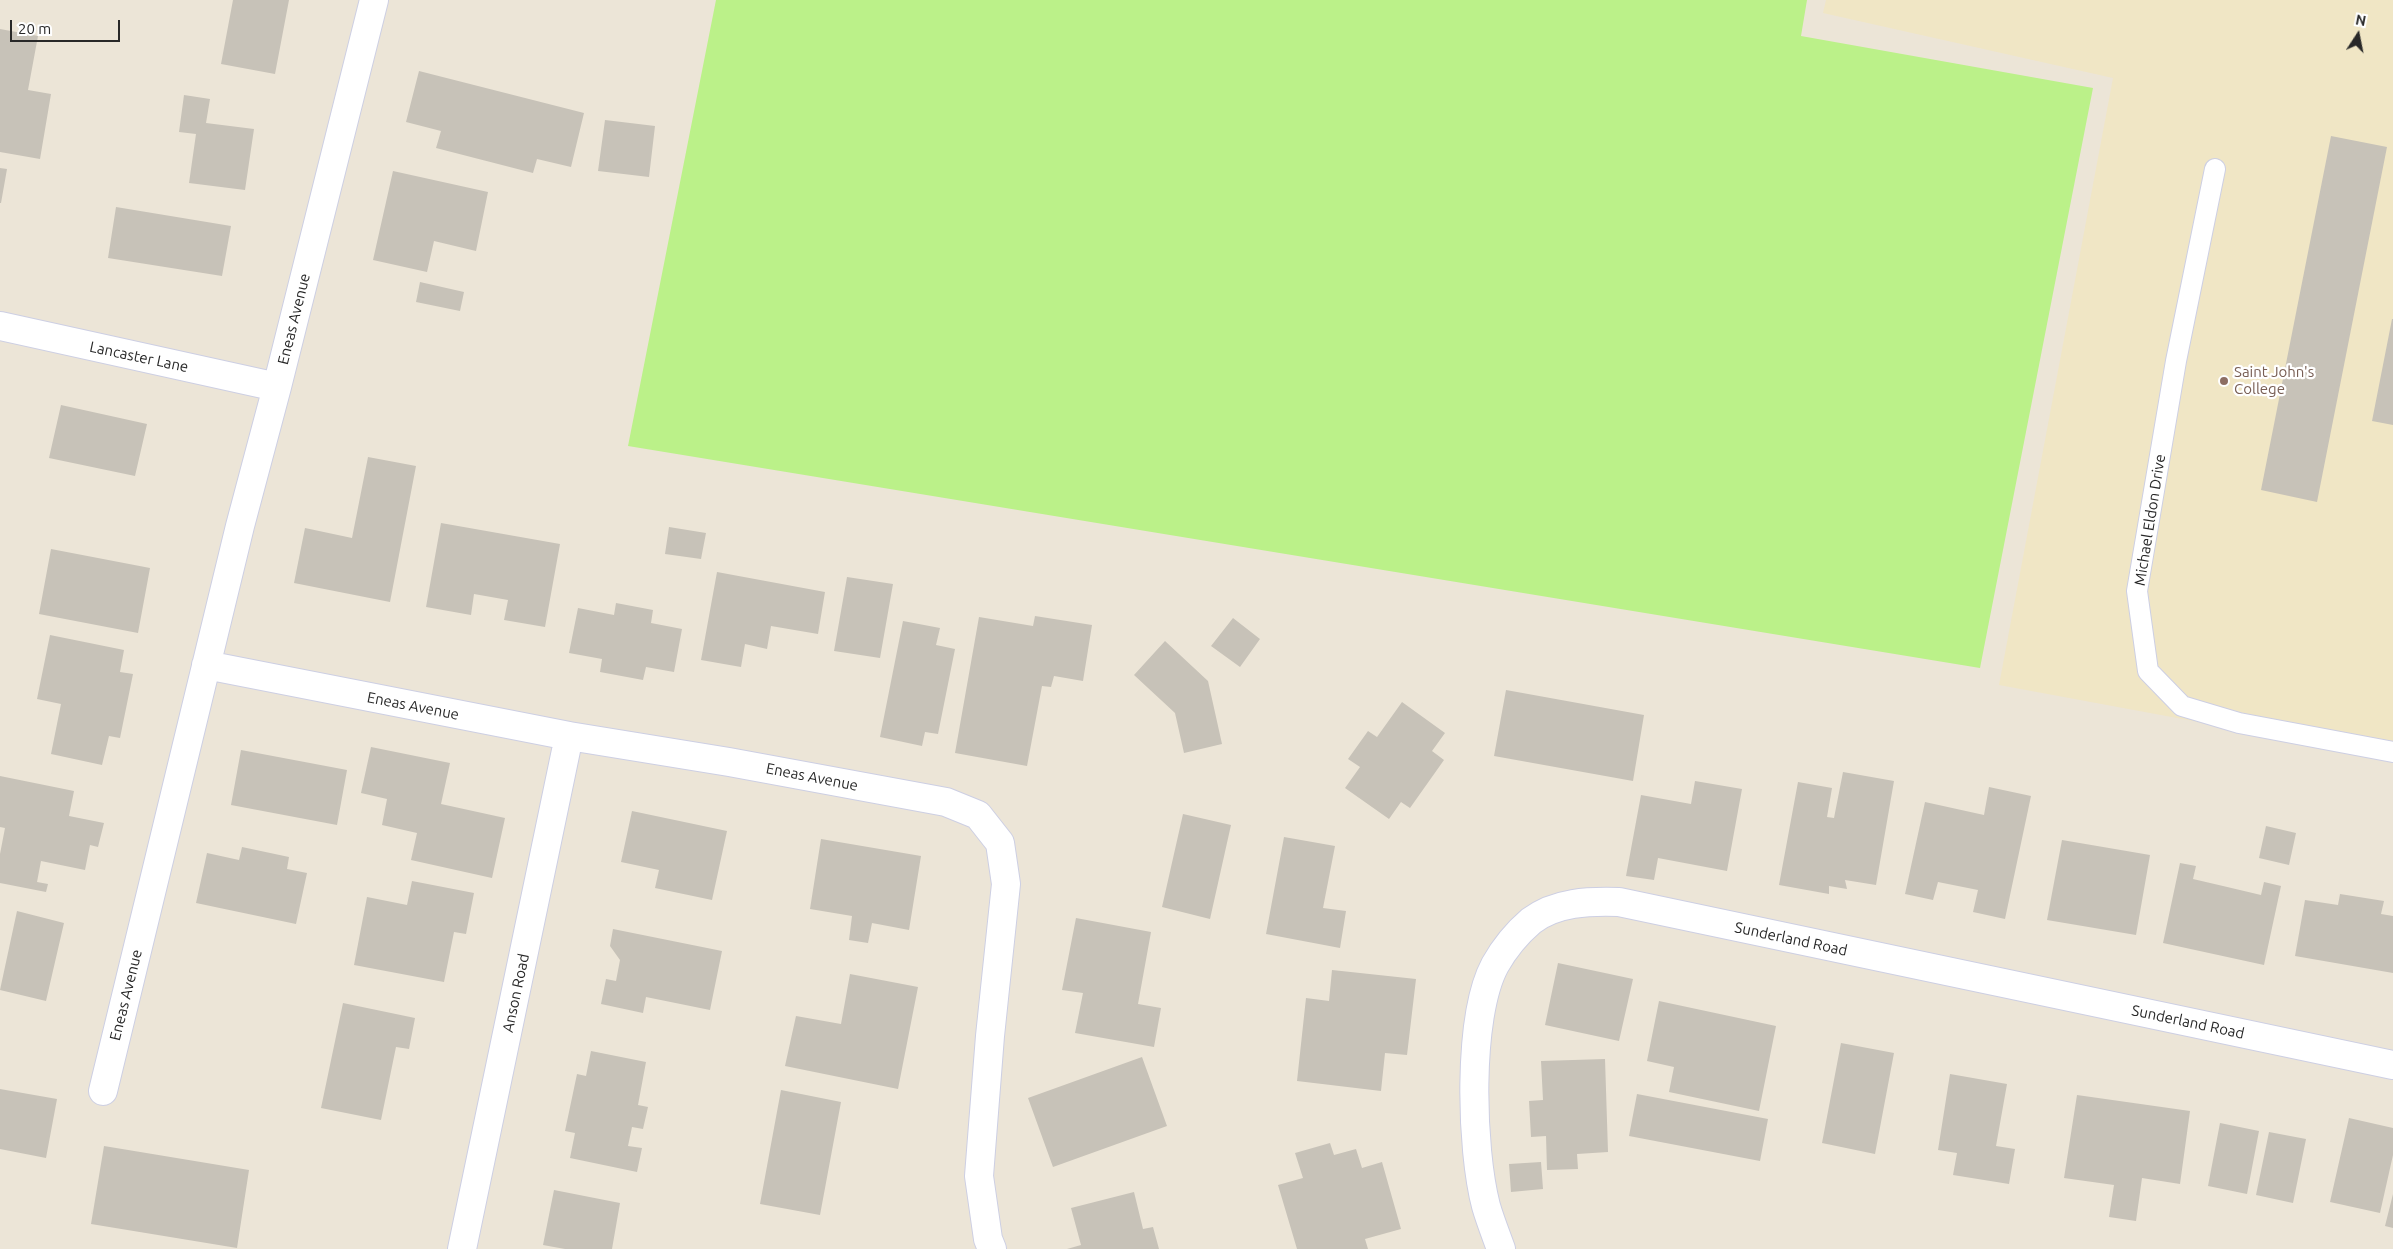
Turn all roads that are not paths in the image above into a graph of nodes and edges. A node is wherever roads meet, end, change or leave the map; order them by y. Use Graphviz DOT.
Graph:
graph roads {
  1 [pos="374,0"];
  2 [pos="2215,169"];
  3 [pos="0,326"];
  4 [pos="277,387"];
  5 [pos="206,666"];
  6 [pos="569,736"];
  7 [pos="2393,752"];
  8 [pos="2393,1066"];
  9 [pos="103,1091"];
  10 [pos="462,1249"];
  11 [pos="992,1249"];
  12 [pos="1501,1249"];
  1 -- 4 [label="street, Eneas Avenue"];
  2 -- 7 [label="lane, Michael Eldon Drive"];
  3 -- 4 [label="street, Lancaster Lane"];
  4 -- 5 [label="street, Eneas Avenue"];
  5 -- 6 [label="street, Eneas Avenue"];
  5 -- 9 [label="street, Eneas Avenue"];
  6 -- 10 [label="street, Anson Road"];
  6 -- 11 [label="street, Eneas Avenue"];
  8 -- 12 [label="street, Sunderland Road"];
}
